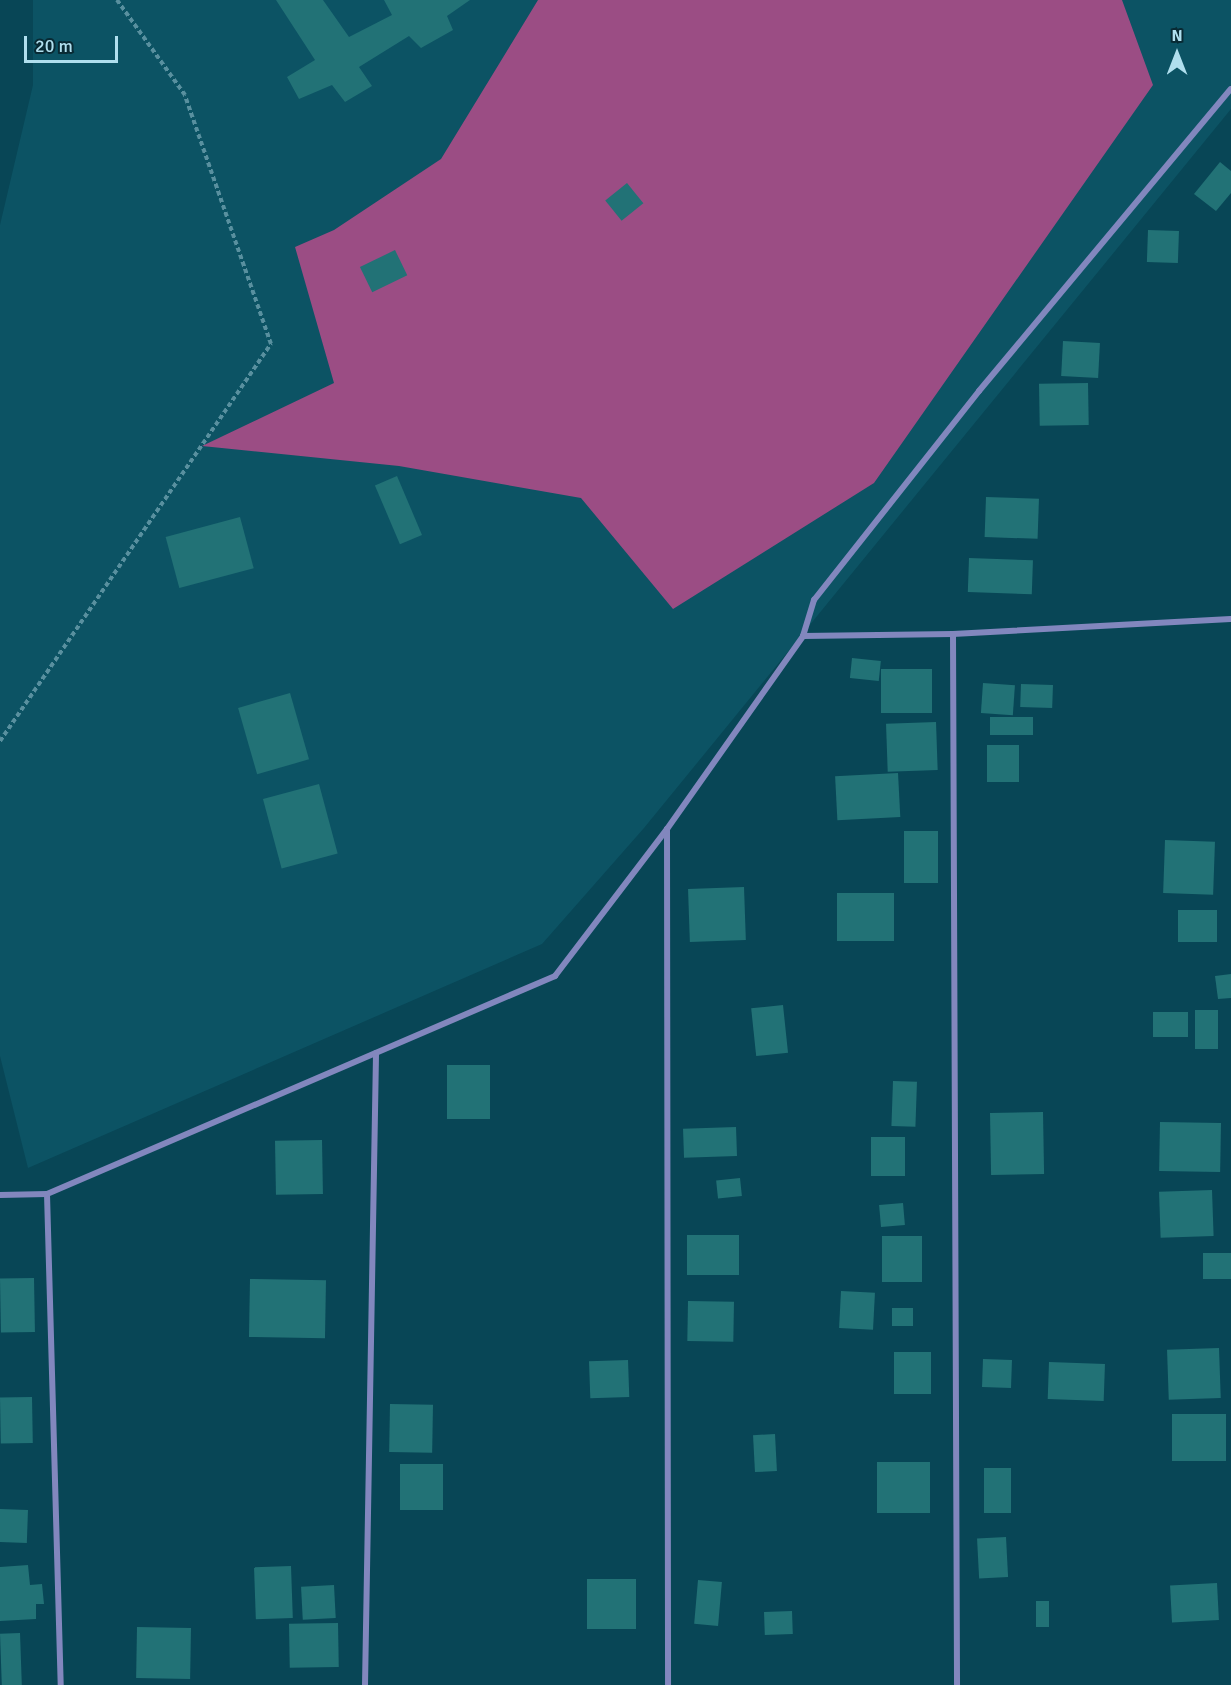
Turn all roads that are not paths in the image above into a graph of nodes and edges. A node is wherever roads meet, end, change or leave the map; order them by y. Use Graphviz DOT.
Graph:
graph roads {
  1 [pos="1231,89"];
  2 [pos="1231,620"];
  3 [pos="953,634"];
  4 [pos="803,636"];
  5 [pos="667,829"];
  6 [pos="376,1053"];
  7 [pos="47,1194"];
  8 [pos="0,1195"];
  9 [pos="61,1685"];
  10 [pos="365,1685"];
  11 [pos="668,1685"];
  12 [pos="957,1685"];
  1 -- 4 [label="street"];
  2 -- 3 [label="street"];
  3 -- 4 [label="street"];
  3 -- 12 [label="street"];
  4 -- 5 [label="street"];
  5 -- 6 [label="street"];
  5 -- 11 [label="street"];
  6 -- 7 [label="street"];
  6 -- 10 [label="street"];
  7 -- 8 [label="street"];
  7 -- 9 [label="street"];
}
